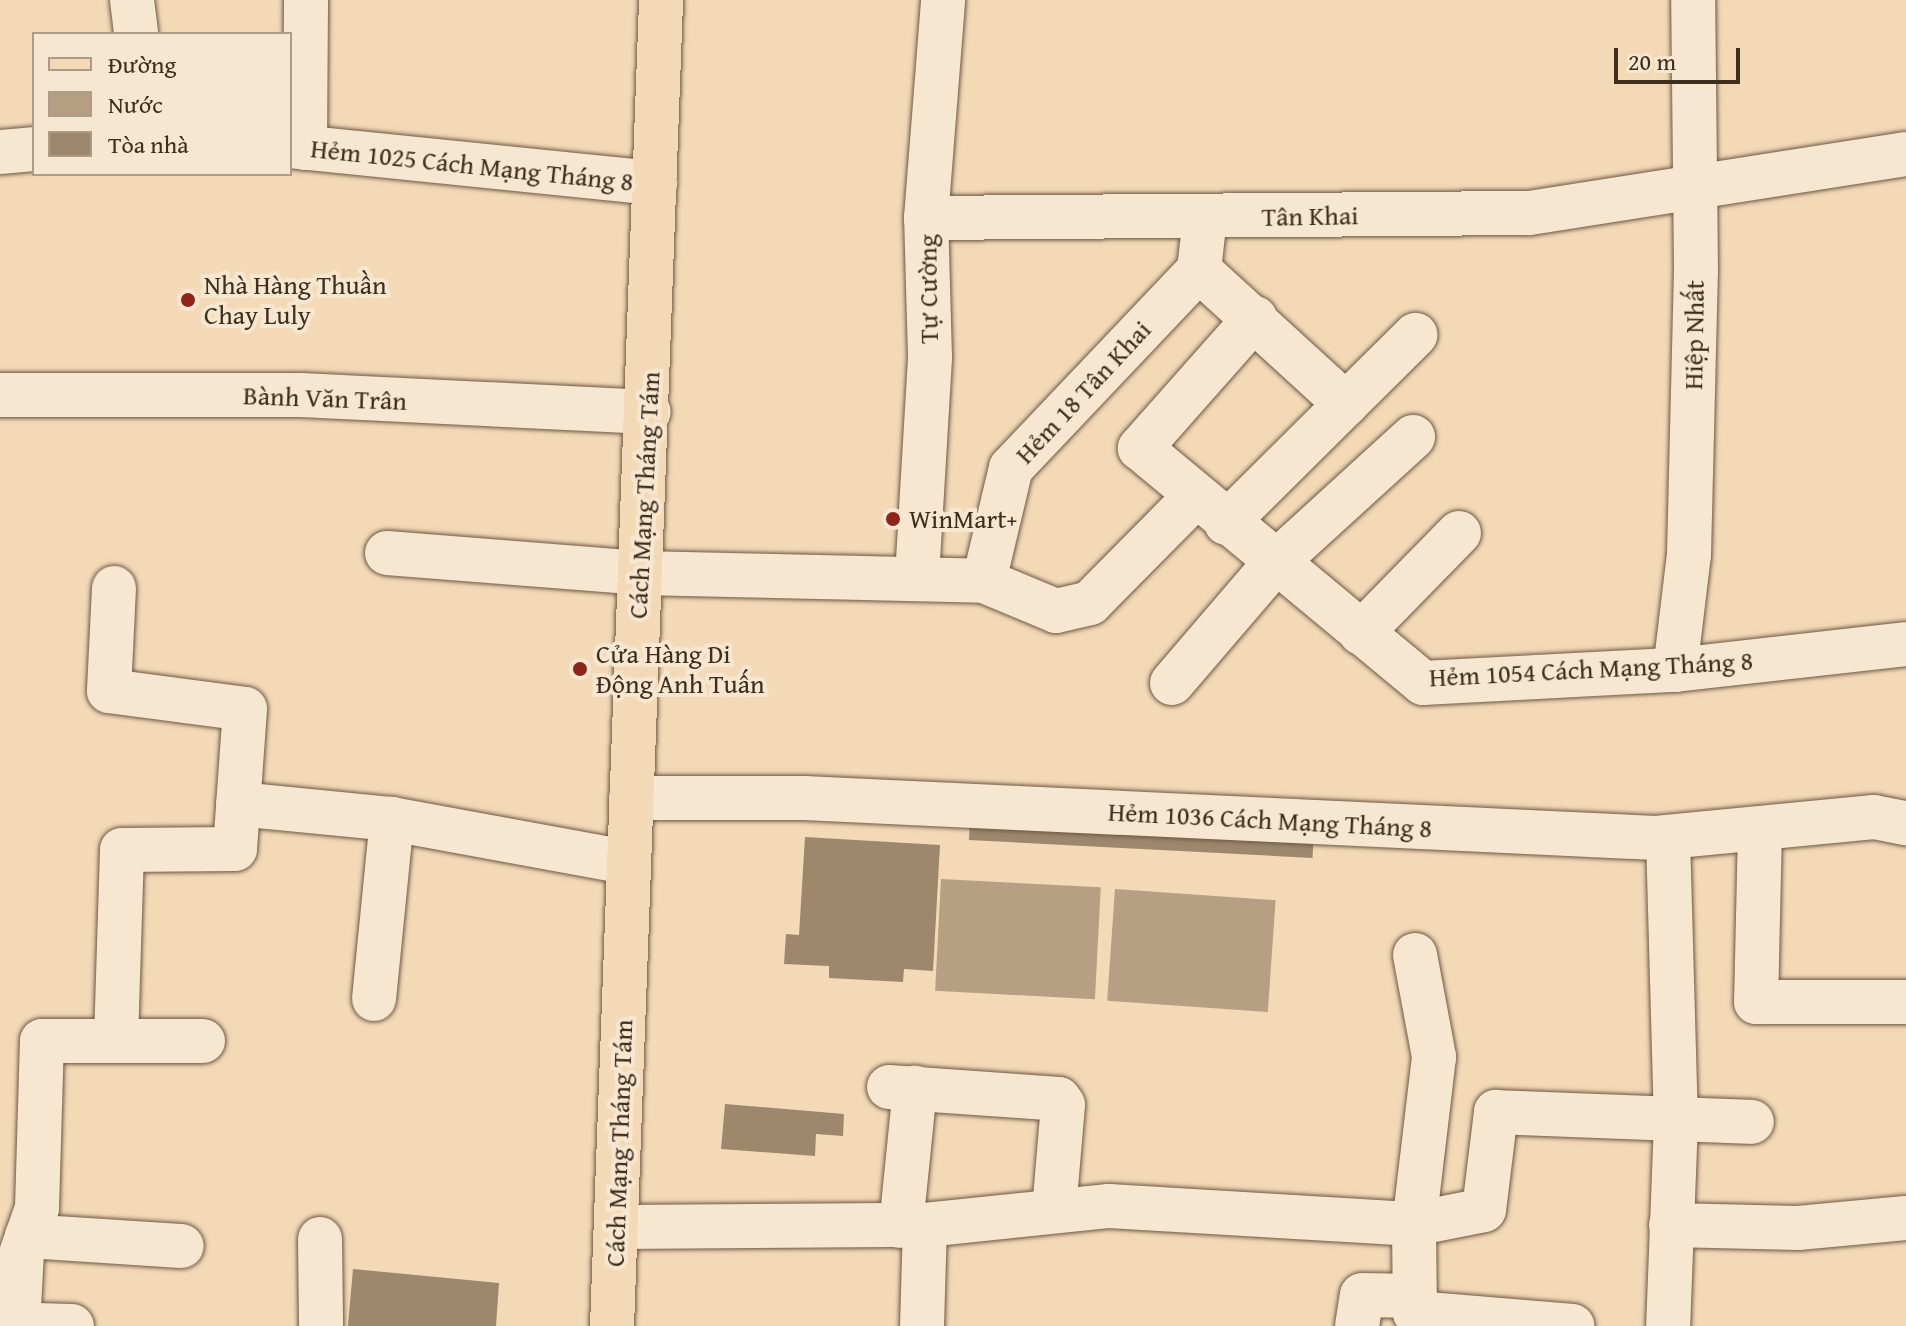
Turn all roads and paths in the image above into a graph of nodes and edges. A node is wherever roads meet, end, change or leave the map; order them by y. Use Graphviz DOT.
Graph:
graph roads {
  1 [pos="132,0"];
  2 [pos="306,0"];
  3 [pos="661,0"];
  4 [pos="943,0"];
  5 [pos="1693,0"];
  6 [pos="136,32"];
  7 [pos="297,147"];
  8 [pos="32,149"];
  9 [pos="0,152"];
  10 [pos="1906,154"];
  11 [pos="655,183"];
  12 [pos="1691,184"];
  13 [pos="1205,217"];
  14 [pos="926,218"];
  15 [pos="1199,270"];
  16 [pos="1255,318"];
  17 [pos="1415,335"];
  18 [pos="0,395"];
  19 [pos="1346,404"];
  20 [pos="649,412"];
  21 [pos="1413,437"];
  22 [pos="1211,510"];
  23 [pos="1459,533"];
  24 [pos="387,553"];
  25 [pos="1275,563"];
  26 [pos="640,573"];
  27 [pos="917,577"];
  28 [pos="984,581"];
  29 [pos="114,588"];
  30 [pos="1361,633"];
  31 [pos="1906,644"];
  32 [pos="1675,670"];
  33 [pos="1172,683"];
  34 [pos="631,798"];
  35 [pos="238,804"];
  36 [pos="392,819"];
  37 [pos="1906,823"];
  38 [pos="1760,829"];
  39 [pos="1668,837"];
  40 [pos="627,862"];
  41 [pos="1415,955"];
  42 [pos="374,999"];
  43 [pos="1906,1002"];
  44 [pos="116,1041"];
  45 [pos="203,1041"];
  46 [pos="1676,1121"];
  47 [pos="1752,1122"];
  48 [pos="1054,1211"];
  49 [pos="1906,1218"];
  50 [pos="1414,1224"];
  51 [pos="1671,1225"];
  52 [pos="913,1226"];
  53 [pos="618,1227"];
  54 [pos="27,1236"];
  55 [pos="320,1239"];
  56 [pos="182,1246"];
  57 [pos="1426,1312"];
  58 [pos="1498,1323"];
  59 [pos="12,1325"];
  60 [pos="72,1326"];
  61 [pos="321,1326"];
  62 [pos="612,1326"];
  63 [pos="922,1326"];
  64 [pos="1357,1326"];
  65 [pos="1572,1326"];
  66 [pos="1668,1326"];
  1 -- 6 [label="street"];
  2 -- 7 [label="street"];
  3 -- 11 [label="main road, Cách Mạng Tháng Tám"];
  4 -- 14 [label="street, Tự Cường"];
  5 -- 12 [label="street, Hiệp Nhất"];
  7 -- 11 [label="street, Hẻm 1025 Cách Mạng Tháng 8"];
  8 -- 9 [label="street"];
  10 -- 12 [label="street, Tân Khai"];
  11 -- 20 [label="main road, Cách Mạng Tháng Tám"];
  12 -- 13 [label="street, Tân Khai"];
  12 -- 32 [label="street, Hiệp Nhất"];
  13 -- 14 [label="street, Tân Khai"];
  13 -- 15 [label="street"];
  14 -- 27 [label="street, Tự Cường"];
  15 -- 16 [label="street"];
  15 -- 28 [label="street, Hẻm 18 Tân Khai"];
  16 -- 19 [label="street"];
  16 -- 22 [label="street, Hẻm 1054 Cách Mạng Tháng 8"];
  17 -- 19 [label="street"];
  18 -- 20 [label="street, Bành Văn Trân"];
  19 -- 22 [label="street"];
  20 -- 26 [label="main road, Cách Mạng Tháng Tám"];
  21 -- 25 [label="street"];
  22 -- 25 [label="street, Hẻm 1054 Cách Mạng Tháng 8"];
  22 -- 28 [label="street"];
  23 -- 30 [label="street"];
  24 -- 26 [label="street"];
  25 -- 30 [label="street, Hẻm 1054 Cách Mạng Tháng 8"];
  25 -- 33 [label="street"];
  26 -- 27 [label="street"];
  26 -- 34 [label="main road, Cách Mạng Tháng Tám"];
  27 -- 28 [label="street"];
  29 -- 35 [label="street"];
  30 -- 32 [label="street, Hẻm 1054 Cách Mạng Tháng 8"];
  31 -- 32 [label="street, Hẻm 1054 Cách Mạng Tháng 8"];
  34 -- 39 [label="street, Hẻm 1036 Cách Mạng Tháng 8"];
  34 -- 40 [label="main road, Cách Mạng Tháng Tám"];
  35 -- 36 [label="street"];
  35 -- 44 [label="street"];
  36 -- 40 [label="street"];
  36 -- 42 [label="street"];
  37 -- 38 [label="street, Hẻm 1036 Cách Mạng Tháng 8"];
  38 -- 39 [label="street, Hẻm 1036 Cách Mạng Tháng 8"];
  38 -- 43 [label="street"];
  39 -- 46 [label="street"];
  40 -- 53 [label="main road, Cách Mạng Tháng Tám"];
  41 -- 50 [label="street"];
  44 -- 45 [label="street"];
  44 -- 54 [label="street"];
  46 -- 47 [label="street"];
  46 -- 50 [label="street"];
  46 -- 51 [label="street"];
  48 -- 50 [label="street"];
  48 -- 52 [label="street"];
  48 -- 52 [label="street"];
  49 -- 51 [label="street"];
  50 -- 57 [label="street"];
  51 -- 66 [label="street"];
  52 -- 53 [label="street"];
  52 -- 63 [label="street"];
  53 -- 62 [label="main road, Cách Mạng Tháng Tám"];
  54 -- 56 [label="street"];
  54 -- 59 [label="street"];
  55 -- 61 [label="street"];
  57 -- 58 [label="street"];
  57 -- 64 [label="street"];
  58 -- 65 [label="street"];
  59 -- 60 [label="street"];
}
